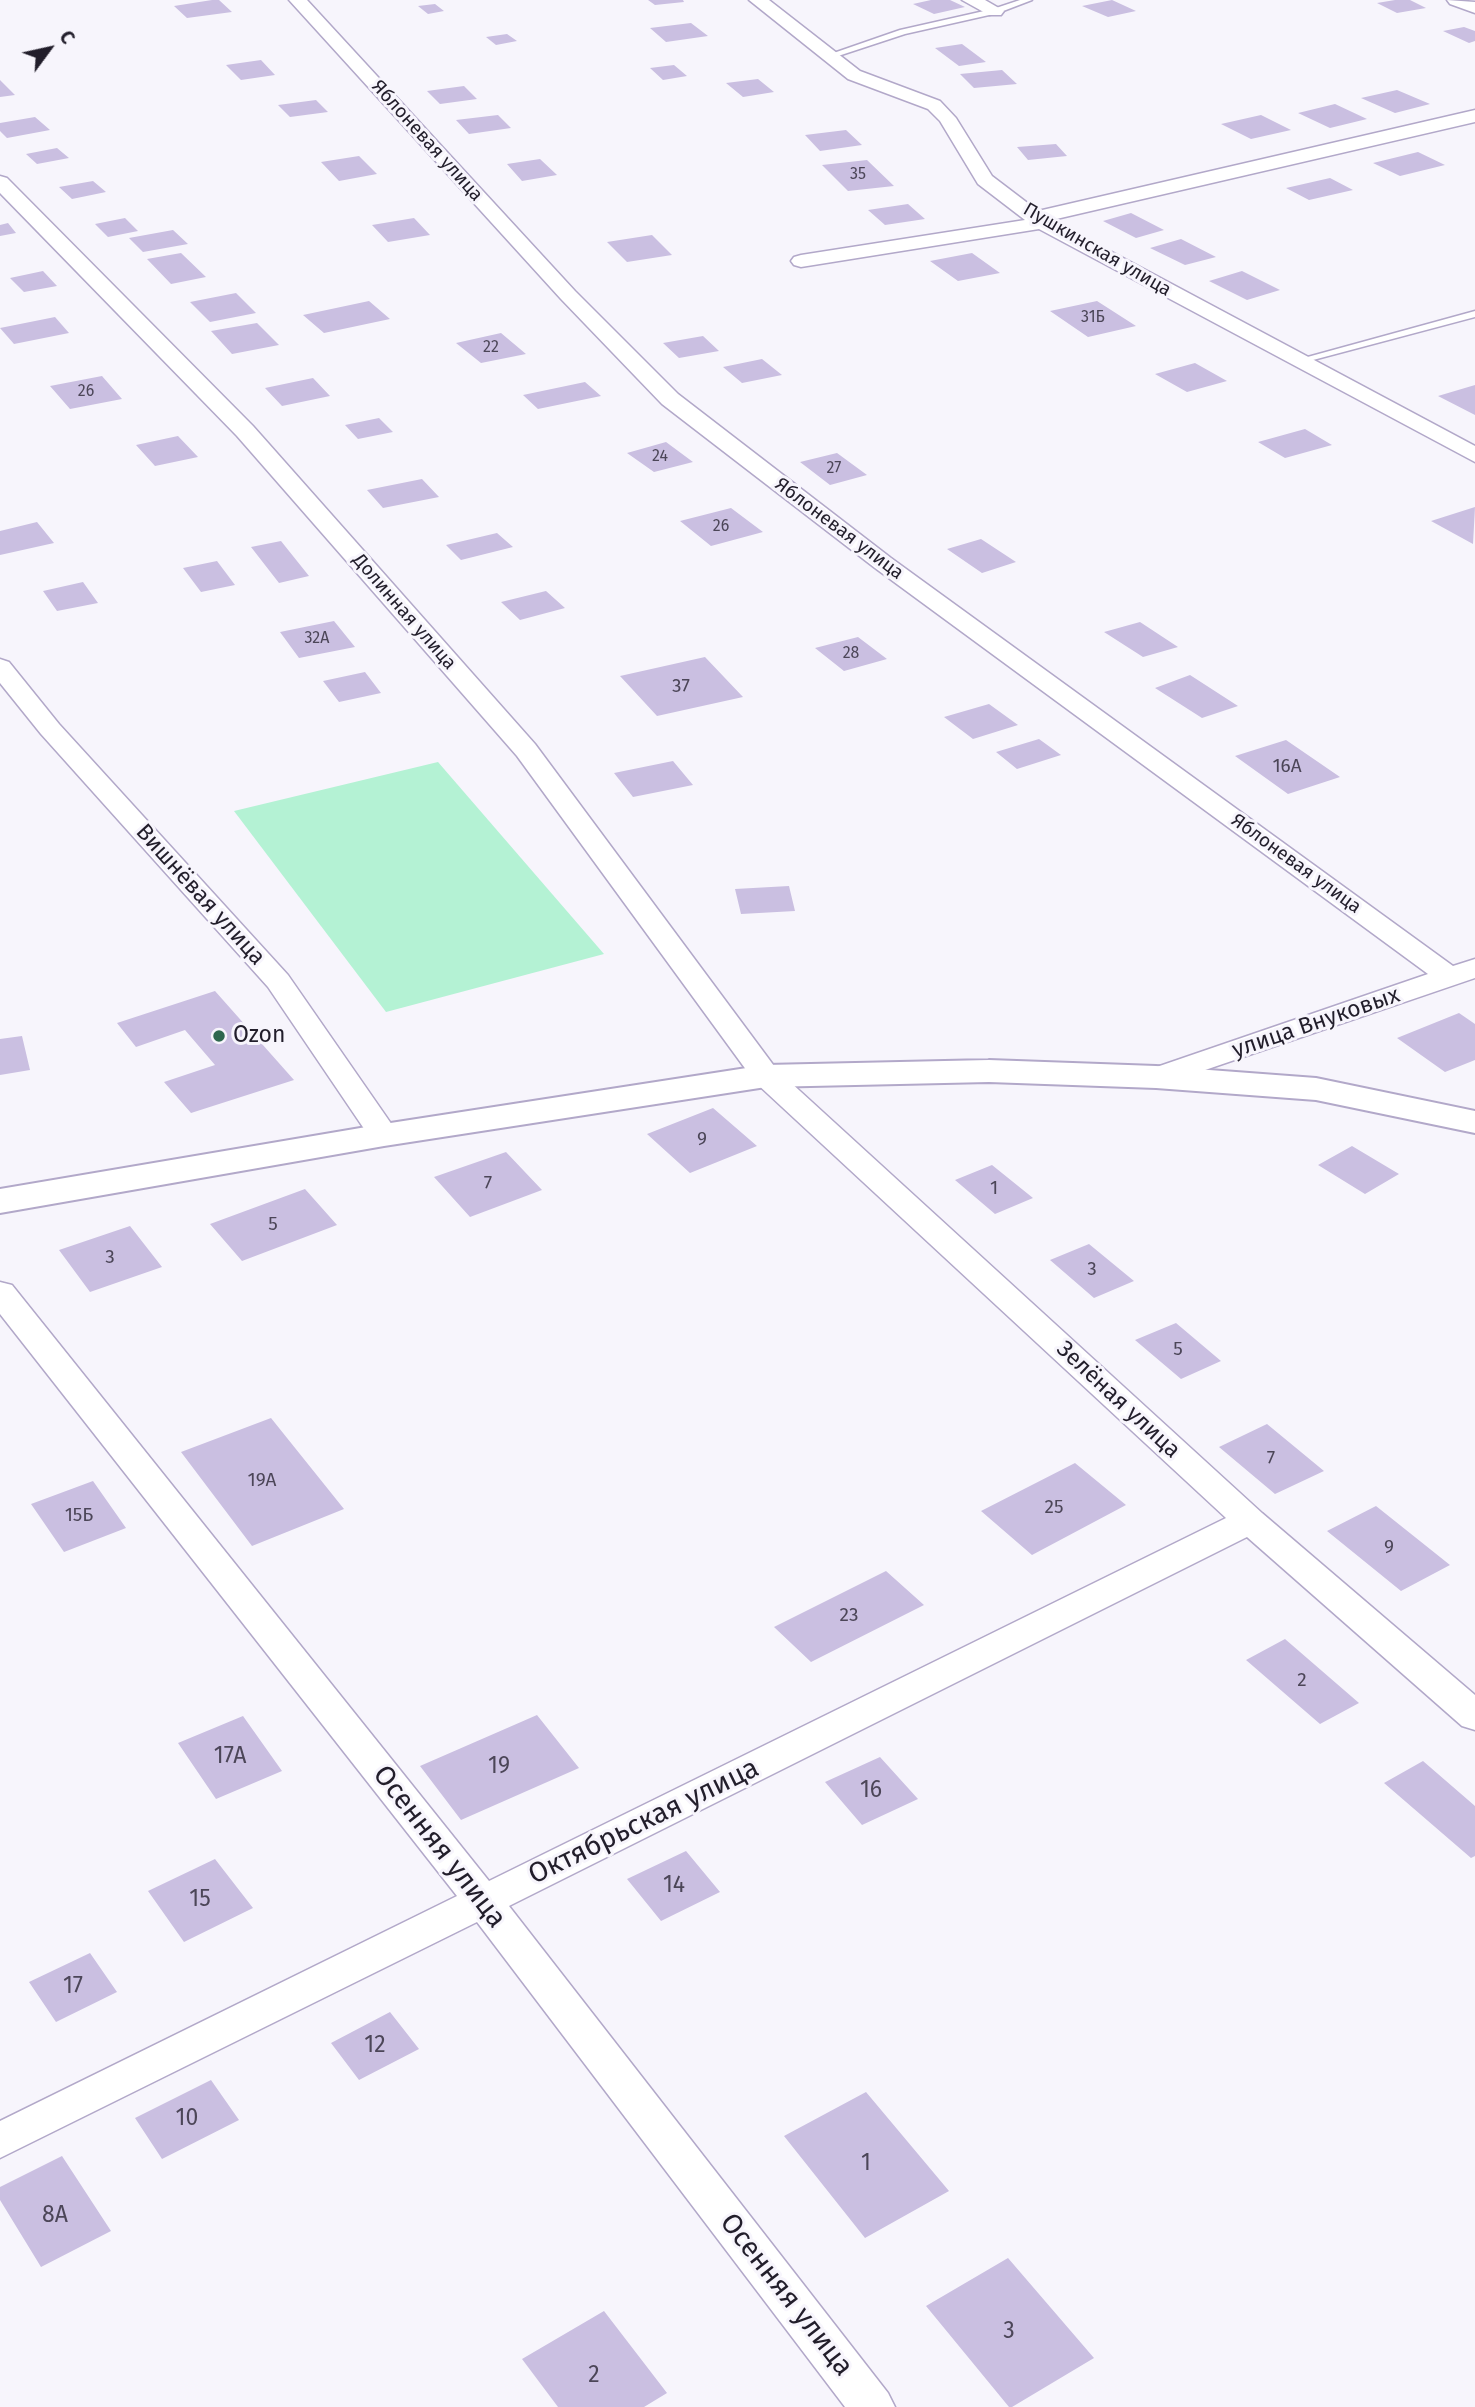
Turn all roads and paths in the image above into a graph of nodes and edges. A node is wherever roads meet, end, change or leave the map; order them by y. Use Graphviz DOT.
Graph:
graph roads {
  1 [pos="298,0"];
  2 [pos="758,0"];
  3 [pos="971,0"];
  4 [pos="1028,0"];
  5 [pos="1456,0"];
  6 [pos="1475,8"];
  7 [pos="995,11"];
  8 [pos="829,55"];
  9 [pos="1475,116"];
  10 [pos="0,182"];
  11 [pos="1038,220"];
  12 [pos="801,261"];
  13 [pos="1475,314"];
  14 [pos="1298,361"];
  15 [pos="1475,455"];
  16 [pos="0,667"];
  17 [pos="1463,972"];
  18 [pos="766,1076"];
  19 [pos="1156,1077"];
  20 [pos="1475,1122"];
  21 [pos="384,1135"];
  22 [pos="0,1201"];
  23 [pos="0,1292"];
  24 [pos="1250,1521"];
  25 [pos="1475,1717"];
  26 [pos="483,1901"];
  27 [pos="0,2141"];
  28 [pos="872,2407"];
  1 -- 17 [label="street, Яблоневая улица"];
  2 -- 8 [label="street, Пушкинская улица"];
  3 -- 7 [label="street"];
  4 -- 7 [label="lane"];
  5 -- 6 [label="street"];
  7 -- 8 [label="lane"];
  8 -- 11 [label="street, Пушкинская улица"];
  9 -- 11 [label="street"];
  10 -- 18 [label="street, Долинная улица"];
  11 -- 12 [label="street"];
  11 -- 14 [label="street, Пушкинская улица"];
  13 -- 14 [label="lane"];
  14 -- 15 [label="street, Пушкинская улица"];
  16 -- 21 [label="street, Вишнёвая улица"];
  17 -- 19 [label="street, улица Внуковых"];
  18 -- 19 [label="street"];
  18 -- 21 [label="street"];
  18 -- 24 [label="street, Зелёная улица"];
  19 -- 20 [label="street"];
  21 -- 22 [label="street"];
  23 -- 26 [label="street, Осенняя улица"];
  24 -- 25 [label="street, Зелёная улица"];
  24 -- 26 [label="street, Октябрьская улица"];
  26 -- 27 [label="street, Октябрьская улица"];
  26 -- 28 [label="street, Осенняя улица"];
}
